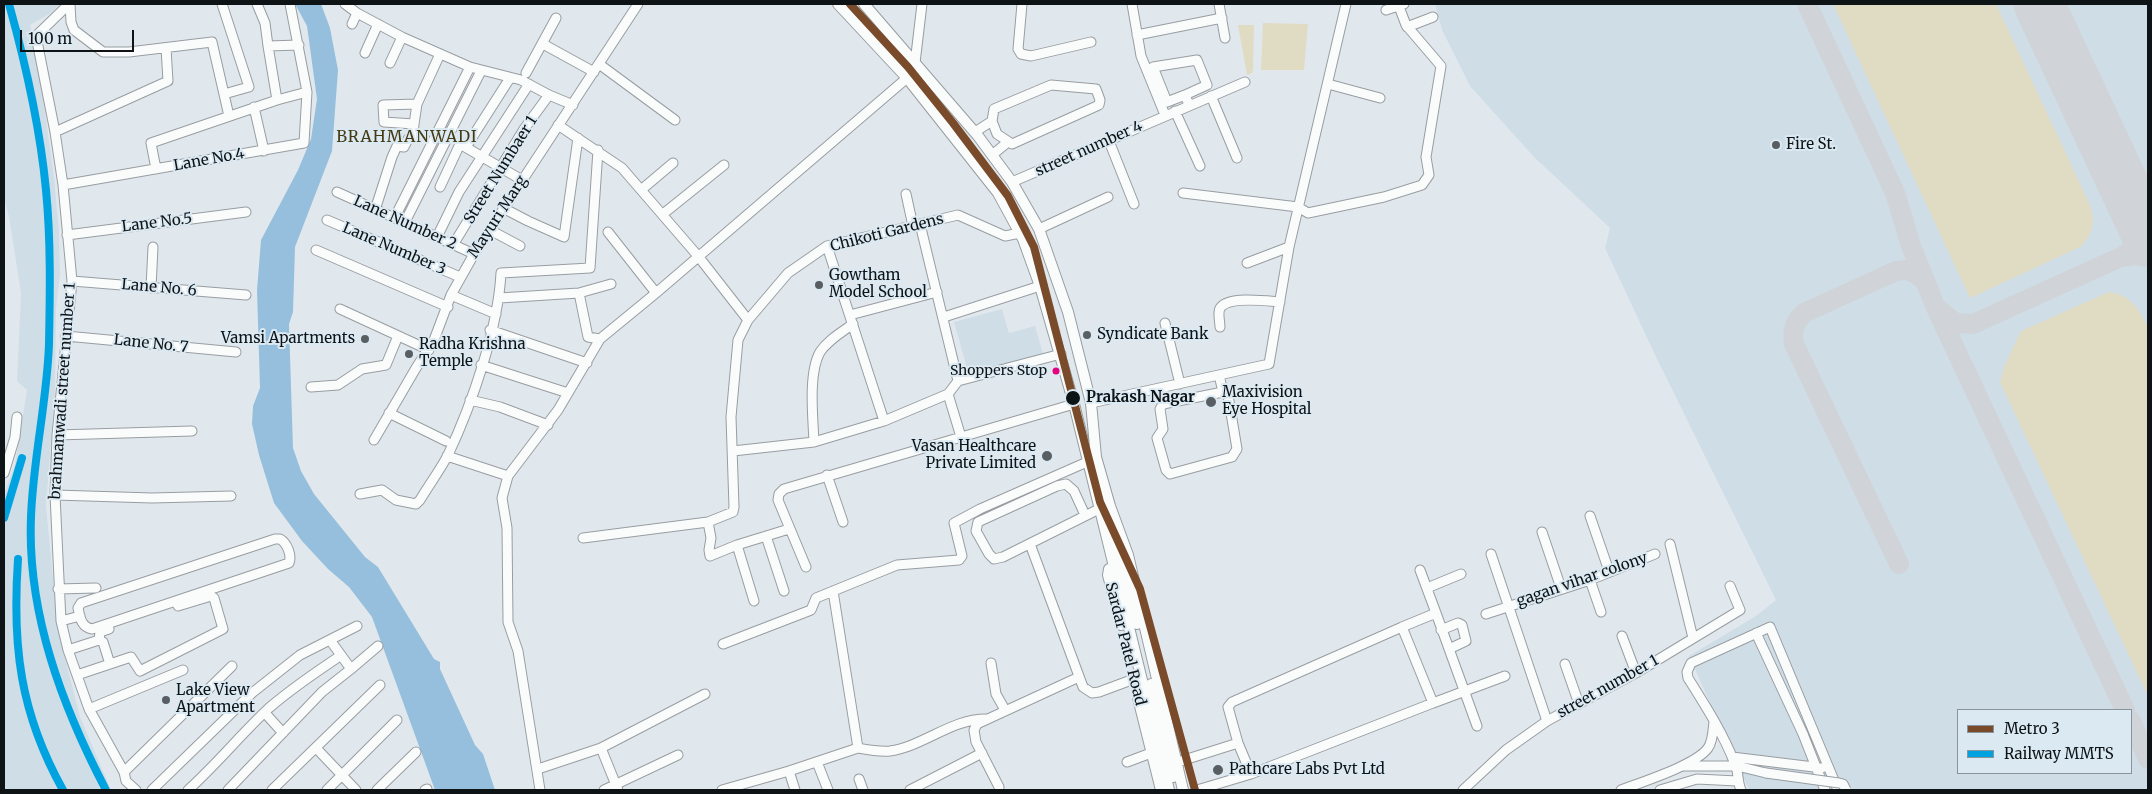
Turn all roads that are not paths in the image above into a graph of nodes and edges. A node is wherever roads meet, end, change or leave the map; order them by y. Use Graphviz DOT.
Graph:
graph roads {
  1 [pos="69,4"];
  2 [pos="222,4"];
  3 [pos="257,4"];
  4 [pos="290,4"];
  5 [pos="345,4"];
  6 [pos="638,4"];
  7 [pos="838,4"];
  8 [pos="864,4"];
  9 [pos="922,4"];
  10 [pos="1022,4"];
  11 [pos="1132,4"];
  12 [pos="1219,4"];
  13 [pos="1346,4"];
  14 [pos="1400,4"];
  15 [pos="1386,10"];
  16 [pos="357,13"];
  17 [pos="1433,17"];
  18 [pos="556,18"];
  19 [pos="1222,18"];
  20 [pos="352,24"];
  21 [pos="378,24"];
  22 [pos="1408,27"];
  23 [pos="1137,35"];
  24 [pos="402,37"];
  25 [pos="1225,38"];
  26 [pos="1091,42"];
  27 [pos="299,44"];
  28 [pos="543,44"];
  29 [pos="268,46"];
  30 [pos="166,48"];
  31 [pos="365,53"];
  32 [pos="440,54"];
  33 [pos="390,63"];
  34 [pos="915,63"];
  35 [pos="470,67"];
  36 [pos="597,68"];
  37 [pos="481,71"];
  38 [pos="526,73"];
  39 [pos="510,78"];
  40 [pos="907,78"];
  41 [pos="1245,82"];
  42 [pos="529,84"];
  43 [pos="1328,84"];
  44 [pos="307,92"];
  45 [pos="224,94"];
  46 [pos="549,95"];
  47 [pos="1185,95"];
  48 [pos="1211,96"];
  49 [pos="1380,98"];
  50 [pos="276,100"];
  51 [pos="417,104"];
  52 [pos="573,104"];
  53 [pos="1189,105"];
  54 [pos="254,107"];
  55 [pos="1175,111"];
  56 [pos="1165,115"];
  57 [pos="229,116"];
  58 [pos="675,120"];
  59 [pos="992,120"];
  60 [pos="414,124"];
  61 [pos="558,125"];
  62 [pos="55,132"];
  63 [pos="975,132"];
  64 [pos="578,138"];
  65 [pos="1109,141"];
  66 [pos="1008,142"];
  67 [pos="466,147"];
  68 [pos="598,150"];
  69 [pos="264,151"];
  70 [pos="992,155"];
  71 [pos="483,157"];
  72 [pos="1237,158"];
  73 [pos="673,163"];
  74 [pos="724,165"];
  75 [pos="1200,166"];
  76 [pos="156,168"];
  77 [pos="501,168"];
  78 [pos="522,180"];
  79 [pos="1012,182"];
  80 [pos="63,185"];
  81 [pos="440,187"];
  82 [pos="642,190"];
  83 [pos="337,192"];
  84 [pos="1183,193"];
  85 [pos="906,194"];
  86 [pos="1108,198"];
  87 [pos="1134,204"];
  88 [pos="503,208"];
  89 [pos="1298,208"];
  90 [pos="375,210"];
  91 [pos="246,212"];
  92 [pos="663,214"];
  93 [pos="395,217"];
  94 [pos="327,220"];
  95 [pos="405,222"];
  96 [pos="917,225"];
  97 [pos="1039,229"];
  98 [pos="490,230"];
  99 [pos="608,232"];
  100 [pos="1020,233"];
  101 [pos="67,235"];
  102 [pos="437,237"];
  103 [pos="453,246"];
  104 [pos="520,246"];
  105 [pos="827,246"];
  106 [pos="153,247"];
  107 [pos="1289,247"];
  108 [pos="316,250"];
  109 [pos="474,254"];
  110 [pos="698,256"];
  111 [pos="1247,262"];
  112 [pos="460,277"];
  113 [pos="72,281"];
  114 [pos="611,284"];
  115 [pos="1040,286"];
  116 [pos="151,288"];
  117 [pos="937,292"];
  118 [pos="579,293"];
  119 [pos="656,293"];
  120 [pos="246,295"];
  121 [pos="451,295"];
  122 [pos="499,298"];
  123 [pos="1280,302"];
  124 [pos="448,307"];
  125 [pos="340,309"];
  126 [pos="496,314"];
  127 [pos="850,315"];
  128 [pos="944,317"];
  129 [pos="748,320"];
  130 [pos="1165,323"];
  131 [pos="853,324"];
  132 [pos="1220,327"];
  133 [pos="490,330"];
  134 [pos="66,336"];
  135 [pos="398,336"];
  136 [pos="600,339"];
  137 [pos="429,350"];
  138 [pos="236,352"];
  139 [pos="1060,354"];
  140 [pos="587,363"];
  141 [pos="481,365"];
  142 [pos="1220,375"];
  143 [pos="958,382"];
  144 [pos="1180,384"];
  145 [pos="311,387"];
  146 [pos="1160,388"];
  147 [pos="1223,392"];
  148 [pos="568,393"];
  149 [pos="948,394"];
  150 [pos="470,400"];
  151 [pos="1092,403"];
  152 [pos="1074,404"];
  153 [pos="1163,404"];
  154 [pos="389,413"];
  155 [pos="17,417"];
  156 [pos="884,421"];
  157 [pos="548,425"];
  158 [pos="192,430"];
  159 [pos="57,435"];
  160 [pos="961,437"];
  161 [pos="374,440"];
  162 [pos="446,442"];
  163 [pos="814,442"];
  164 [pos="733,451"];
  165 [pos="447,456"];
  166 [pos="1087,462"];
  167 [pos="4,473"];
  168 [pos="827,475"];
  169 [pos="508,476"];
  170 [pos="360,494"];
  171 [pos="54,495"];
  172 [pos="231,496"];
  173 [pos="1110,506"];
  174 [pos="1099,509"];
  175 [pos="1085,515"];
  176 [pos="1590,516"];
  177 [pos="708,522"];
  178 [pos="844,522"];
  179 [pos="789,529"];
  180 [pos="1542,532"];
  181 [pos="766,536"];
  182 [pos="583,538"];
  183 [pos="1030,544"];
  184 [pos="1670,544"];
  185 [pos="737,545"];
  186 [pos="1491,554"];
  187 [pos="1655,554"];
  188 [pos="1111,558"];
  189 [pos="806,567"];
  190 [pos="1118,568"];
  191 [pos="1420,570"];
  192 [pos="1609,571"];
  193 [pos="1461,574"];
  194 [pos="1590,580"];
  195 [pos="1730,586"];
  196 [pos="96,588"];
  197 [pos="1427,588"];
  198 [pos="1561,588"];
  199 [pos="58,589"];
  200 [pos="784,591"];
  201 [pos="832,591"];
  202 [pos="754,601"];
  203 [pos="1508,605"];
  204 [pos="1601,612"];
  205 [pos="1436,613"];
  206 [pos="1486,614"];
  207 [pos="80,616"];
  208 [pos="61,621"];
  209 [pos="357,626"];
  210 [pos="1402,628"];
  211 [pos="1441,630"];
  212 [pos="1756,633"];
  213 [pos="1622,636"];
  214 [pos="1693,638"];
  215 [pos="99,640"];
  216 [pos="330,640"];
  217 [pos="723,644"];
  218 [pos="378,646"];
  219 [pos="1448,648"];
  220 [pos="68,650"];
  221 [pos="340,656"];
  222 [pos="991,663"];
  223 [pos="110,664"];
  224 [pos="1565,664"];
  225 [pos="232,666"];
  226 [pos="351,669"];
  227 [pos="182,670"];
  228 [pos="1636,673"];
  229 [pos="77,675"];
  230 [pos="1505,676"];
  231 [pos="1080,677"];
  232 [pos="1134,679"];
  233 [pos="380,685"];
  234 [pos="1463,691"];
  235 [pos="705,694"];
  236 [pos="1433,703"];
  237 [pos="1579,704"];
  238 [pos="89,709"];
  239 [pos="1005,710"];
  240 [pos="265,713"];
  241 [pos="397,720"];
  242 [pos="986,720"];
  243 [pos="1547,721"];
  244 [pos="1714,721"];
  245 [pos="1477,726"];
  246 [pos="283,733"];
  247 [pos="1238,743"];
  248 [pos="316,748"];
  249 [pos="601,748"];
  250 [pos="858,748"];
  251 [pos="416,752"];
  252 [pos="1151,753"];
  253 [pos="982,754"];
  254 [pos="678,755"];
  255 [pos="1181,761"];
  256 [pos="817,762"];
  257 [pos="1127,762"];
  258 [pos="1734,762"];
  259 [pos="1681,766"];
  260 [pos="1817,768"];
  261 [pos="538,769"];
  262 [pos="789,771"];
  263 [pos="1668,771"];
  264 [pos="124,772"];
  265 [pos="1251,774"];
  266 [pos="343,775"];
  267 [pos="859,778"];
  268 [pos="1737,781"];
  269 [pos="1673,785"];
  270 [pos="1000,787"];
  271 [pos="617,788"];
  272 [pos="736,788"];
  273 [pos="136,790"];
  274 [pos="152,790"];
  275 [pos="188,790"];
  276 [pos="228,790"];
  277 [pos="272,790"];
  278 [pos="327,790"];
  279 [pos="356,790"];
  280 [pos="377,790"];
  281 [pos="540,790"];
  282 [pos="604,790"];
  283 [pos="722,790"];
  284 [pos="795,790"];
  285 [pos="828,790"];
  286 [pos="863,790"];
  287 [pos="910,790"];
  288 [pos="1161,790"];
  289 [pos="1168,790"];
  290 [pos="1176,790"];
  291 [pos="1182,790"];
  292 [pos="1197,790"];
  293 [pos="1463,790"];
  294 [pos="1621,790"];
  295 [pos="1660,790"];
  296 [pos="1741,790"];
  297 [pos="1826,790"];
  298 [pos="1838,790"];
  299 [pos="1846,790"];
  1 -- 30 [label="street"];
  1 -- 62 [label="street, brahmanwadi street number 1"];
  2 -- 45 [label="street"];
  3 -- 29 [label="street"];
  4 -- 27 [label="street"];
  5 -- 16 [label="street"];
  6 -- 36 [label="street, Mayuri Marg"];
  7 -- 40 [label="main road, Sardar Patel Road"];
  8 -- 34 [label="main road, Sardar Patel Road"];
  9 -- 34 [label="street"];
  10 -- 26 [label="street"];
  11 -- 23 [label="street"];
  12 -- 19 [label="street"];
  13 -- 43 [label="street"];
  14 -- 15 [label="street"];
  14 -- 22 [label="street"];
  16 -- 20 [label="street"];
  16 -- 21 [label="street"];
  17 -- 22 [label="street"];
  18 -- 28 [label="street"];
  19 -- 23 [label="street"];
  19 -- 25 [label="street"];
  21 -- 24 [label="street"];
  21 -- 31 [label="street"];
  22 -- 89 [label="street"];
  23 -- 56 [label="street"];
  24 -- 32 [label="street"];
  24 -- 33 [label="street"];
  27 -- 29 [label="street"];
  27 -- 44 [label="street"];
  28 -- 36 [label="street"];
  28 -- 38 [label="street"];
  29 -- 50 [label="street"];
  30 -- 45 [label="street"];
  30 -- 62 [label="street"];
  32 -- 35 [label="street"];
  32 -- 51 [label="street"];
  34 -- 63 [label="main road, Sardar Patel Road"];
  35 -- 37 [label="street"];
  35 -- 93 [label="street"];
  36 -- 52 [label="street, Mayuri Marg"];
  36 -- 58 [label="street"];
  37 -- 39 [label="street"];
  37 -- 95 [label="street"];
  39 -- 42 [label="street"];
  39 -- 67 [label="street"];
  40 -- 100 [label="main road, Sardar Patel Road"];
  40 -- 110 [label="street"];
  41 -- 48 [label="street, street number 4"];
  42 -- 46 [label="street"];
  42 -- 71 [label="street"];
  43 -- 49 [label="street"];
  43 -- 89 [label="street"];
  44 -- 50 [label="street"];
  44 -- 69 [label="street, Lane No.4"];
  45 -- 57 [label="street"];
  46 -- 52 [label="street"];
  46 -- 77 [label="street, Street Numbaer 1"];
  47 -- 47 [label="street"];
  47 -- 53 [label="street"];
  48 -- 53 [label="street, street number 4"];
  48 -- 72 [label="street"];
  50 -- 54 [label="street"];
  51 -- 60 [label="street"];
  51 -- 60 [label="street"];
  52 -- 61 [label="street, Mayuri Marg"];
  53 -- 55 [label="street, street number 4"];
  54 -- 57 [label="street"];
  54 -- 69 [label="street"];
  55 -- 56 [label="street, street number 4"];
  55 -- 75 [label="street"];
  56 -- 65 [label="street, street number 4"];
  57 -- 76 [label="street"];
  59 -- 63 [label="street"];
  59 -- 66 [label="street"];
  59 -- 66 [label="street"];
  60 -- 90 [label="street"];
  61 -- 64 [label="street"];
  61 -- 78 [label="street, Mayuri Marg"];
  62 -- 80 [label="street, brahmanwadi street number 1"];
  63 -- 70 [label="main road, Sardar Patel Road"];
  64 -- 68 [label="street"];
  64 -- 88 [label="street"];
  65 -- 79 [label="street, street number 4"];
  65 -- 87 [label="street"];
  66 -- 70 [label="street"];
  67 -- 71 [label="street"];
  67 -- 81 [label="street"];
  68 -- 82 [label="street"];
  68 -- 122 [label="street"];
  69 -- 76 [label="street, Lane No.4"];
  70 -- 79 [label="main road, Sardar Patel Road"];
  71 -- 77 [label="street"];
  71 -- 102 [label="street"];
  73 -- 82 [label="street"];
  74 -- 92 [label="street"];
  76 -- 80 [label="street, Lane No.4"];
  77 -- 78 [label="street"];
  77 -- 103 [label="street, Street Numbaer 1"];
  78 -- 88 [label="street, Mayuri Marg"];
  79 -- 97 [label="main road, Sardar Patel Road"];
  80 -- 101 [label="street, brahmanwadi street number 1"];
  82 -- 92 [label="street"];
  83 -- 90 [label="street, Lane Number 2"];
  84 -- 89 [label="street"];
  85 -- 96 [label="street"];
  86 -- 97 [label="street"];
  88 -- 98 [label="street, Mayuri Marg"];
  89 -- 107 [label="street"];
  90 -- 93 [label="street, Lane Number 2"];
  91 -- 101 [label="street, Lane No.5"];
  92 -- 110 [label="street"];
  93 -- 95 [label="street, Lane Number 2"];
  94 -- 112 [label="street, Lane Number 3"];
  95 -- 102 [label="street, Lane Number 2"];
  96 -- 100 [label="street, Chikoti Gardens"];
  96 -- 105 [label="street, Chikoti Gardens"];
  96 -- 117 [label="street"];
  97 -- 151 [label="main road, Sardar Patel Road"];
  98 -- 104 [label="street"];
  98 -- 109 [label="street, Mayuri Marg"];
  99 -- 119 [label="street"];
  100 -- 115 [label="main road, Sardar Patel Road"];
  101 -- 113 [label="street, brahmanwadi street number 1"];
  102 -- 103 [label="street, Lane Number 2"];
  103 -- 109 [label="street, Lane Number 2"];
  105 -- 127 [label="street"];
  105 -- 129 [label="street, Chikoti Gardens"];
  106 -- 116 [label="street"];
  107 -- 111 [label="street"];
  107 -- 123 [label="street"];
  108 -- 124 [label="street"];
  109 -- 112 [label="street, Mayuri Marg"];
  110 -- 119 [label="street"];
  110 -- 129 [label="street"];
  112 -- 121 [label="street, Mayuri Marg"];
  113 -- 116 [label="street, Lane No. 6"];
  113 -- 134 [label="street, brahmanwadi street number 1"];
  114 -- 118 [label="street"];
  115 -- 128 [label="street"];
  115 -- 139 [label="main road, Sardar Patel Road"];
  116 -- 120 [label="street, Lane No. 6"];
  117 -- 127 [label="street"];
  117 -- 128 [label="street"];
  118 -- 122 [label="street"];
  118 -- 136 [label="street"];
  119 -- 136 [label="street"];
  121 -- 124 [label="street, Mayuri Marg"];
  121 -- 126 [label="street"];
  122 -- 126 [label="street"];
  123 -- 132 [label="street"];
  123 -- 142 [label="street"];
  124 -- 137 [label="street, Mayuri Marg"];
  125 -- 135 [label="street"];
  126 -- 133 [label="street"];
  127 -- 131 [label="street"];
  128 -- 143 [label="street"];
  129 -- 164 [label="street, Chikoti Gardens"];
  130 -- 144 [label="street"];
  131 -- 156 [label="street"];
  131 -- 163 [label="street"];
  133 -- 140 [label="street"];
  133 -- 141 [label="street"];
  134 -- 138 [label="street, Lane No. 7"];
  134 -- 159 [label="street, brahmanwadi street number 1"];
  135 -- 137 [label="street"];
  135 -- 145 [label="street"];
  136 -- 140 [label="street"];
  137 -- 154 [label="street, Mayuri Marg"];
  139 -- 143 [label="street"];
  139 -- 152 [label="main road, Sardar Patel Road"];
  140 -- 148 [label="street"];
  141 -- 148 [label="street"];
  141 -- 150 [label="street"];
  142 -- 144 [label="street"];
  142 -- 147 [label="street"];
  143 -- 149 [label="street"];
  144 -- 146 [label="street"];
  146 -- 151 [label="street"];
  146 -- 153 [label="street"];
  147 -- 153 [label="street"];
  147 -- 153 [label="street"];
  148 -- 157 [label="street"];
  149 -- 156 [label="street"];
  149 -- 160 [label="street"];
  150 -- 157 [label="street"];
  150 -- 165 [label="street"];
  151 -- 173 [label="main road, Sardar Patel Road"];
  152 -- 160 [label="street"];
  152 -- 166 [label="main road, Sardar Patel Road"];
  154 -- 161 [label="street, Mayuri Marg"];
  154 -- 162 [label="street"];
  155 -- 167 [label="street"];
  156 -- 163 [label="street"];
  157 -- 169 [label="street"];
  158 -- 159 [label="street"];
  159 -- 171 [label="street, brahmanwadi street number 1"];
  160 -- 168 [label="street"];
  163 -- 164 [label="street"];
  164 -- 177 [label="street, Chikoti Gardens"];
  165 -- 169 [label="street"];
  165 -- 170 [label="street"];
  166 -- 174 [label="main road, Sardar Patel Road"];
  166 -- 201 [label="street"];
  168 -- 178 [label="street"];
  168 -- 179 [label="street"];
  169 -- 261 [label="street"];
  171 -- 172 [label="street"];
  171 -- 199 [label="street, brahmanwadi street number 1"];
  173 -- 190 [label="main road"];
  173 -- 291 [label="main road, Sardar Patel Road"];
  174 -- 175 [label="street"];
  174 -- 188 [label="main road, Sardar Patel Road"];
  175 -- 183 [label="street"];
  175 -- 183 [label="street"];
  176 -- 192 [label="street"];
  177 -- 182 [label="street"];
  177 -- 185 [label="street"];
  179 -- 181 [label="street"];
  179 -- 189 [label="street"];
  180 -- 198 [label="street"];
  181 -- 185 [label="street"];
  181 -- 200 [label="street"];
  183 -- 231 [label="street"];
  184 -- 214 [label="street"];
  185 -- 202 [label="street"];
  186 -- 203 [label="street"];
  187 -- 192 [label="street, gagan vihar colony"];
  188 -- 190 [label="main road"];
  188 -- 232 [label="main road, Sardar Patel Road"];
  190 -- 289 [label="main road"];
  190 -- 290 [label="main road"];
  191 -- 197 [label="street"];
  192 -- 194 [label="street, gagan vihar colony"];
  193 -- 197 [label="street"];
  194 -- 198 [label="street, gagan vihar colony"];
  194 -- 204 [label="street"];
  195 -- 214 [label="street, street number 1"];
  196 -- 199 [label="street"];
  197 -- 205 [label="street"];
  198 -- 203 [label="street, gagan vihar colony"];
  199 -- 208 [label="street, brahmanwadi street number 1"];
  201 -- 217 [label="street"];
  201 -- 250 [label="street"];
  203 -- 206 [label="street, gagan vihar colony"];
  203 -- 243 [label="street"];
  205 -- 210 [label="street"];
  205 -- 211 [label="street"];
  207 -- 207 [label="street"];
  207 -- 208 [label="street"];
  208 -- 220 [label="street, brahmanwadi street number 1"];
  209 -- 216 [label="street"];
  210 -- 236 [label="street"];
  210 -- 247 [label="street"];
  211 -- 219 [label="street"];
  211 -- 219 [label="street"];
  212 -- 244 [label="street"];
  212 -- 260 [label="street"];
  212 -- 298 [label="street"];
  213 -- 228 [label="street"];
  214 -- 228 [label="street, street number 1"];
  215 -- 220 [label="street"];
  215 -- 223 [label="street"];
  215 -- 223 [label="street"];
  216 -- 221 [label="street"];
  216 -- 274 [label="street"];
  218 -- 226 [label="street"];
  219 -- 234 [label="street"];
  220 -- 229 [label="street, brahmanwadi street number 1"];
  221 -- 226 [label="street"];
  221 -- 240 [label="street"];
  222 -- 239 [label="street"];
  223 -- 229 [label="street"];
  224 -- 237 [label="street"];
  225 -- 264 [label="street"];
  226 -- 246 [label="street"];
  227 -- 238 [label="street"];
  228 -- 237 [label="street, street number 1"];
  229 -- 238 [label="street, brahmanwadi street number 1"];
  230 -- 234 [label="street"];
  231 -- 232 [label="street"];
  231 -- 239 [label="street"];
  232 -- 252 [label="main road, Sardar Patel Road"];
  233 -- 248 [label="street"];
  234 -- 236 [label="street"];
  234 -- 245 [label="street"];
  235 -- 249 [label="street"];
  236 -- 265 [label="street"];
  237 -- 243 [label="street, street number 1"];
  238 -- 264 [label="street, brahmanwadi street number 1"];
  239 -- 242 [label="street"];
  240 -- 246 [label="street"];
  240 -- 275 [label="street"];
  241 -- 266 [label="street"];
  242 -- 250 [label="street"];
  242 -- 253 [label="street"];
  243 -- 293 [label="street, street number 1"];
  244 -- 258 [label="street"];
  244 -- 259 [label="street"];
  246 -- 276 [label="street"];
  247 -- 255 [label="street"];
  247 -- 265 [label="street"];
  248 -- 266 [label="street"];
  248 -- 277 [label="street"];
  249 -- 261 [label="street"];
  249 -- 271 [label="street"];
  250 -- 256 [label="street"];
  251 -- 280 [label="street"];
  252 -- 257 [label="street"];
  252 -- 288 [label="main road, Sardar Patel Road"];
  253 -- 270 [label="street"];
  253 -- 287 [label="street"];
  254 -- 271 [label="street"];
  256 -- 262 [label="street"];
  256 -- 285 [label="street"];
  258 -- 259 [label="street"];
  258 -- 260 [label="street"];
  258 -- 268 [label="street"];
  258 -- 299 [label="street, bridge"];
  259 -- 263 [label="street"];
  260 -- 297 [label="street"];
  261 -- 281 [label="street"];
  262 -- 272 [label="street"];
  262 -- 284 [label="street"];
  263 -- 269 [label="street"];
  263 -- 294 [label="street"];
  264 -- 273 [label="street, brahmanwadi street number 1"];
  265 -- 292 [label="street"];
  266 -- 278 [label="street"];
  266 -- 279 [label="street"];
  267 -- 286 [label="street"];
  268 -- 269 [label="street"];
  268 -- 296 [label="street"];
  269 -- 295 [label="street"];
  271 -- 282 [label="street"];
  272 -- 283 [label="street"];
}
